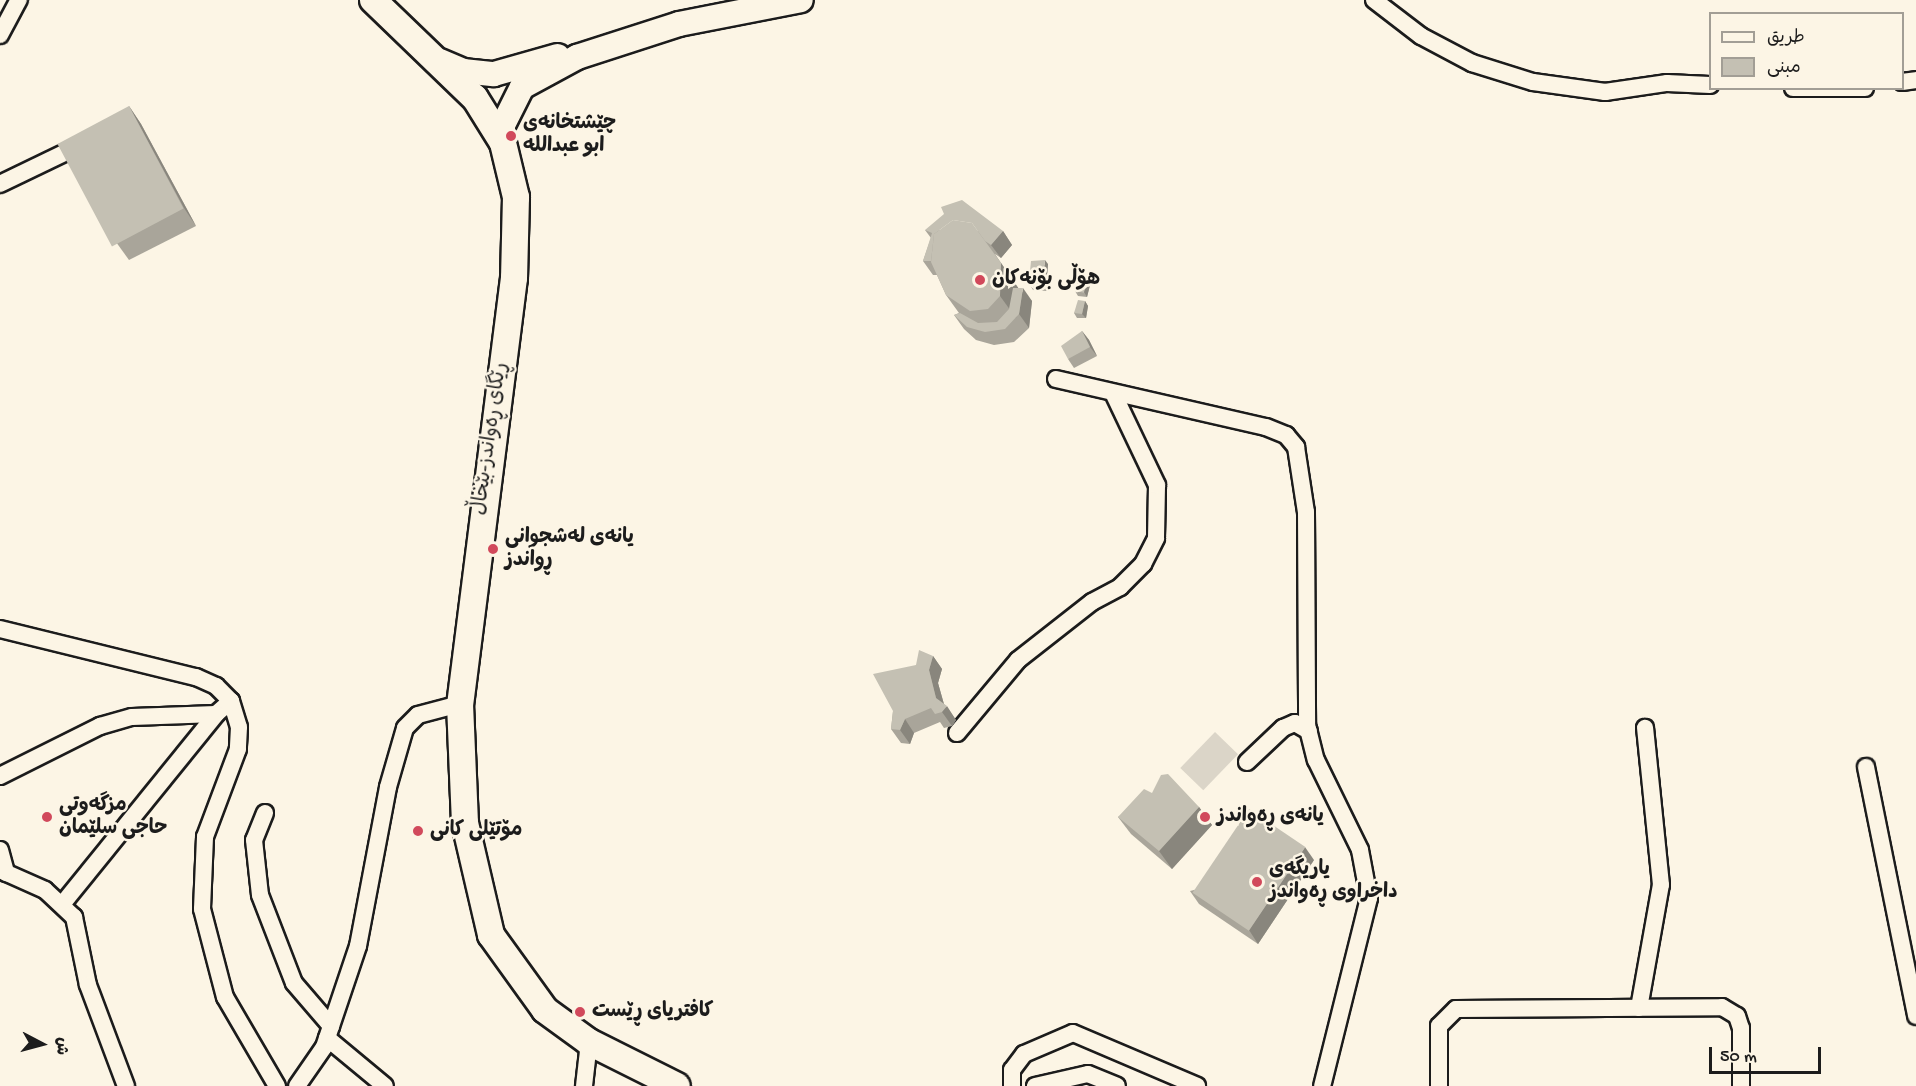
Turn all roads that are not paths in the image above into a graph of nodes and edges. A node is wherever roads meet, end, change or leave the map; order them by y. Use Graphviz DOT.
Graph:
graph roads {
  1 [pos="19,0"];
  2 [pos="373,0"];
  3 [pos="801,0"];
  4 [pos="1374,0"];
  5 [pos="0,35"];
  6 [pos="577,57"];
  7 [pos="440,61"];
  8 [pos="1709,85"];
  9 [pos="502,143"];
  10 [pos="62,154"];
  11 [pos="0,184"];
  12 [pos="1056,379"];
  13 [pos="1114,396"];
  14 [pos="0,629"];
  15 [pos="231,701"];
  16 [pos="460,704"];
  17 [pos="216,714"];
  18 [pos="1644,728"];
  19 [pos="1309,731"];
  20 [pos="957,733"];
  21 [pos="1247,762"];
  22 [pos="1866,767"];
  23 [pos="0,776"];
  24 [pos="265,813"];
  25 [pos="0,850"];
  26 [pos="3,872"];
  27 [pos="64,902"];
  28 [pos="1639,1008"];
  29 [pos="1916,1016"];
  30 [pos="329,1032"];
  31 [pos="589,1042"];
  32 [pos="126,1086"];
  33 [pos="277,1086"];
  34 [pos="297,1086"];
  35 [pos="385,1086"];
  36 [pos="584,1086"];
  37 [pos="677,1086"];
  38 [pos="1012,1086"];
  39 [pos="1035,1086"];
  40 [pos="1118,1086"];
  41 [pos="1197,1086"];
  42 [pos="1322,1086"];
  43 [pos="1439,1086"];
  44 [pos="1741,1086"];
  1 -- 5 [label="street"];
  2 -- 7 [label="main road, ڕێگای ڕەواندز-بێخاڵ"];
  3 -- 6 [label="street"];
  4 -- 8 [label="street"];
  6 -- 7 [label="street"];
  6 -- 9 [label="street"];
  7 -- 9 [label="main road, ڕێگای ڕەواندز-بێخاڵ"];
  9 -- 16 [label="main road, ڕێگای ڕەواندز-بێخاڵ"];
  10 -- 11 [label="street"];
  12 -- 13 [label="street"];
  13 -- 19 [label="street"];
  13 -- 20 [label="street"];
  14 -- 15 [label="street"];
  15 -- 17 [label="street"];
  15 -- 33 [label="street"];
  16 -- 30 [label="street"];
  16 -- 31 [label="main road, ڕێگای ڕەواندز-بێخاڵ"];
  17 -- 23 [label="street"];
  17 -- 27 [label="street"];
  18 -- 28 [label="street"];
  19 -- 21 [label="street"];
  19 -- 42 [label="street"];
  22 -- 29 [label="street"];
  24 -- 30 [label="street"];
  25 -- 26 [label="street"];
  26 -- 27 [label="street"];
  27 -- 32 [label="street"];
  28 -- 43 [label="street"];
  28 -- 44 [label="street"];
  30 -- 34 [label="street"];
  30 -- 35 [label="street"];
  31 -- 36 [label="street"];
  31 -- 37 [label="main road, ڕێگای ڕەواندز-بێخاڵ"];
  38 -- 41 [label="street"];
  39 -- 40 [label="street"];
}
